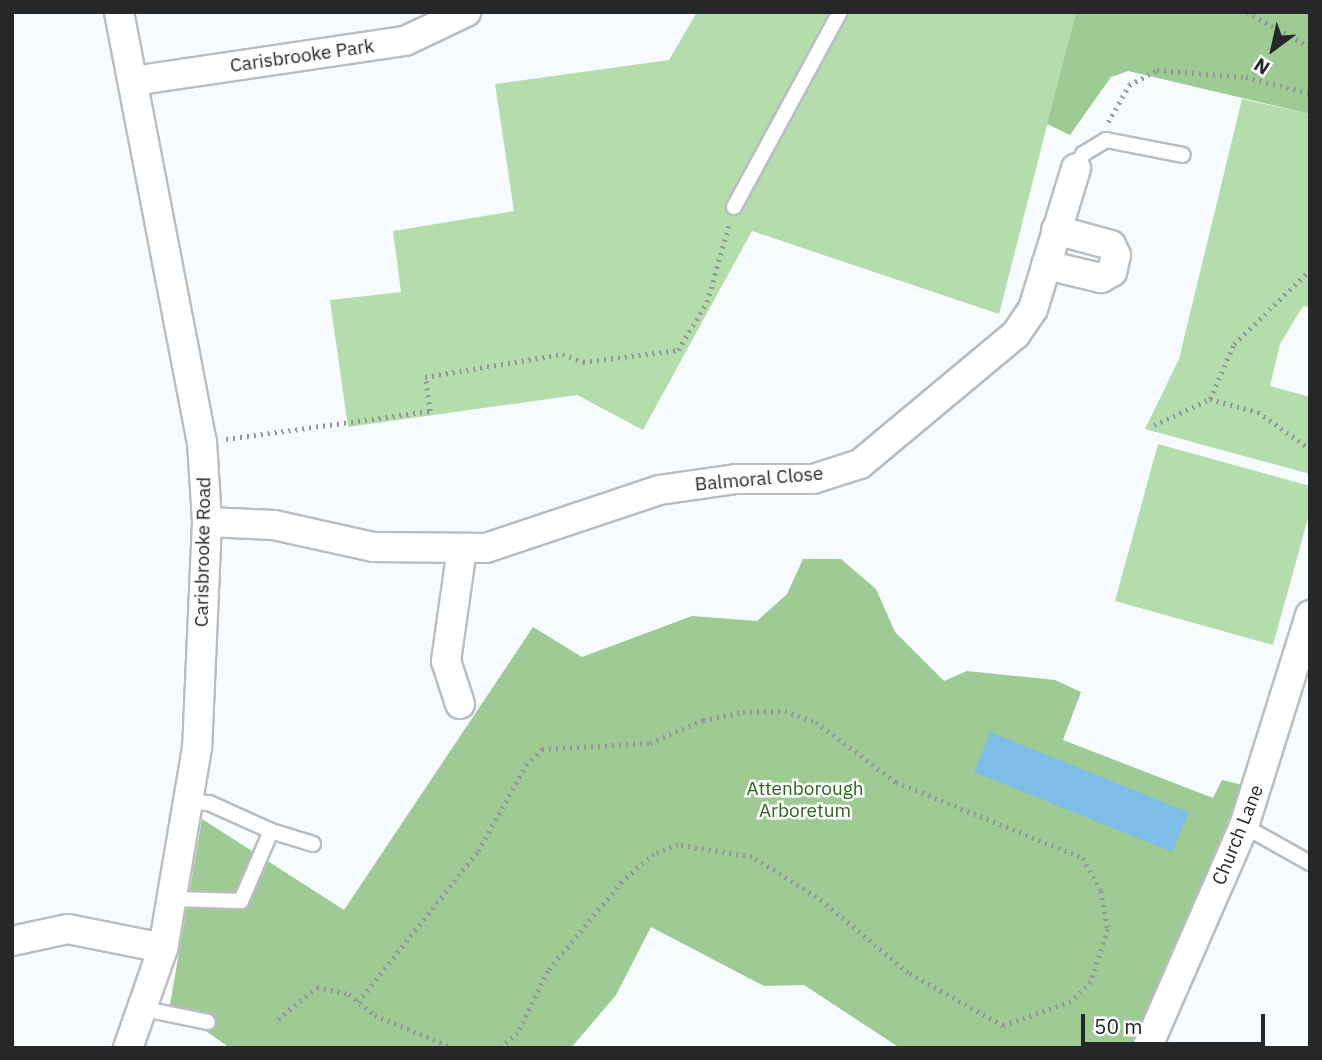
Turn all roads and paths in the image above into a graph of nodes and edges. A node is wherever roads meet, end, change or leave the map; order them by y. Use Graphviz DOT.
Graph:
graph roads {
  1 [pos="119,12"];
  2 [pos="466,12"];
  3 [pos="840,12"];
  4 [pos="1247,12"];
  5 [pos="1310,47"];
  6 [pos="133,81"];
  7 [pos="1310,93"];
  8 [pos="1106,140"];
  9 [pos="1183,155"];
  10 [pos="1076,168"];
  11 [pos="734,207"];
  12 [pos="1056,230"];
  13 [pos="1046,265"];
  14 [pos="1310,270"];
  15 [pos="1210,399"];
  16 [pos="1154,425"];
  17 [pos="202,442"];
  18 [pos="1310,449"];
  19 [pos="207,522"];
  20 [pos="462,548"];
  21 [pos="1310,615"];
  22 [pos="460,704"];
  23 [pos="188,802"];
  24 [pos="1244,826"];
  25 [pos="271,831"];
  26 [pos="313,844"];
  27 [pos="1310,863"];
  28 [pos="173,899"];
  29 [pos="12,941"];
  30 [pos="163,948"];
  31 [pos="358,1002"];
  32 [pos="145,1009"];
  33 [pos="278,1019"];
  34 [pos="208,1022"];
  35 [pos="128,1048"];
  36 [pos="453,1048"];
  37 [pos="500,1048"];
  38 [pos="1147,1048"];
  1 -- 6 [label="street, Carisbrooke Road"];
  2 -- 6 [label="street, Carisbrooke Park"];
  3 -- 11 [label="lane"];
  4 -- 5 [label="path"];
  6 -- 17 [label="street, Carisbrooke Road"];
  7 -- 8 [label="path"];
  8 -- 9 [label="lane"];
  8 -- 10 [label="lane, Balmoral Close"];
  10 -- 12 [label="street, Balmoral Close"];
  11 -- 17 [label="path"];
  12 -- 13 [label="street, Balmoral Close"];
  12 -- 13 [label="street"];
  13 -- 20 [label="street, Balmoral Close"];
  14 -- 15 [label="path"];
  15 -- 16 [label="path"];
  15 -- 18 [label="path"];
  17 -- 19 [label="street, Carisbrooke Road"];
  19 -- 20 [label="street, Balmoral Close"];
  19 -- 23 [label="street, Carisbrooke Road"];
  20 -- 22 [label="street"];
  21 -- 24 [label="street, Church Lane"];
  23 -- 25 [label="lane"];
  23 -- 28 [label="street, Carisbrooke Road"];
  24 -- 27 [label="lane"];
  24 -- 38 [label="street, Church Lane"];
  25 -- 26 [label="lane"];
  25 -- 28 [label="lane"];
  28 -- 30 [label="street, Carisbrooke Road"];
  29 -- 30 [label="street"];
  30 -- 32 [label="street, Carisbrooke Road"];
  31 -- 33 [label="path"];
  31 -- 36 [label="path"];
  31 -- 37 [label="path"];
  32 -- 34 [label="lane"];
  32 -- 35 [label="street, Carisbrooke Road"];
}
